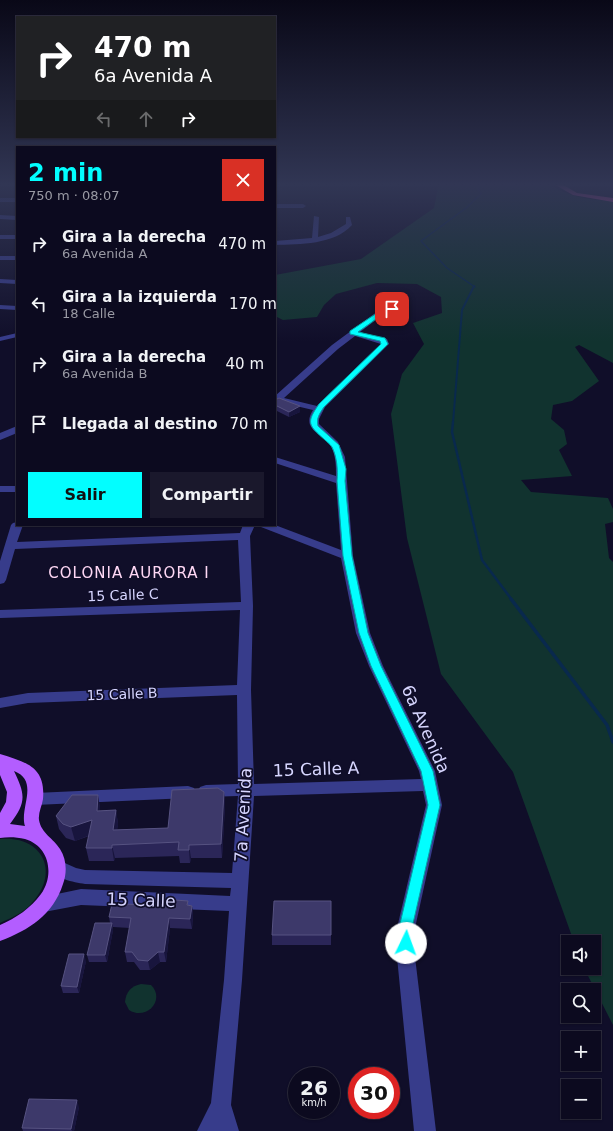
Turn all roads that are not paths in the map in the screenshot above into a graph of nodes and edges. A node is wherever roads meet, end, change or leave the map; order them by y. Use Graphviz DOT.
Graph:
graph roads {
  1 [pos="315,236"];
  2 [pos="327,236"];
  3 [pos="0,237"];
  4 [pos="16,237"];
  5 [pos="315,240"];
  6 [pos="276,244"];
  7 [pos="0,258"];
  8 [pos="16,258"];
  9 [pos="0,281"];
  10 [pos="16,281"];
  11 [pos="0,307"];
  12 [pos="16,308"];
  13 [pos="385,310"];
  14 [pos="352,333"];
  15 [pos="16,334"];
  16 [pos="0,339"];
  17 [pos="278,399"];
  18 [pos="320,407"];
  19 [pos="276,460"];
  20 [pos="341,481"];
  21 [pos="0,489"];
  22 [pos="16,489"];
  23 [pos="17,526"];
  24 [pos="268,526"];
  25 [pos="247,530"];
  26 [pos="11,546"];
  27 [pos="347,556"];
  28 [pos="0,580"];
  29 [pos="247,606"];
  30 [pos="0,614"];
  31 [pos="244,690"];
  32 [pos="0,703"];
  33 [pos="2,762"];
  34 [pos="430,785"];
  35 [pos="246,790"];
  36 [pos="35,798"];
  37 [pos="0,824"];
  38 [pos="0,831"];
  39 [pos="37,836"];
  40 [pos="58,867"];
  41 [pos="240,881"];
  42 [pos="44,904"];
  43 [pos="239,904"];
  44 [pos="0,933"];
  45 [pos="221,1105"];
  46 [pos="208,1131"];
  47 [pos="228,1131"];
  48 [pos="425,1131"];
  1 -- 5 [label="street"];
  2 -- 5 [label="street"];
  3 -- 4 [label="street"];
  5 -- 6 [label="street"];
  7 -- 8 [label="street"];
  9 -- 10 [label="street"];
  11 -- 12 [label="street"];
  13 -- 14 [label="street"];
  14 -- 17 [label="street"];
  14 -- 18 [label="street"];
  15 -- 16 [label="street"];
  17 -- 18 [label="street"];
  18 -- 20 [label="street, 6a Avenida"];
  19 -- 20 [label="street"];
  20 -- 27 [label="street, 6a Avenida"];
  21 -- 22 [label="street"];
  23 -- 26 [label="street"];
  24 -- 27 [label="street"];
  25 -- 26 [label="street"];
  25 -- 29 [label="street, 7a Avenida"];
  26 -- 28 [label="street"];
  27 -- 34 [label="street, 6a Avenida"];
  29 -- 30 [label="street, 15 Calle C"];
  29 -- 31 [label="street, 7a Avenida"];
  31 -- 32 [label="street, 15 Calle B"];
  31 -- 35 [label="street, 7a Avenida"];
  33 -- 36 [label="main road"];
  33 -- 37 [label="main road"];
  34 -- 35 [label="street, 15 Calle A"];
  34 -- 48 [label="street, 6a Avenida"];
  35 -- 36 [label="street, 15 Calle A"];
  35 -- 41 [label="street, 7a Avenida"];
  36 -- 39 [label="main road"];
  38 -- 39 [label="main road"];
  39 -- 40 [label="main road"];
  40 -- 41 [label="street, 15 Calle"];
  40 -- 42 [label="main road"];
  41 -- 43 [label="street, 7a Avenida"];
  42 -- 43 [label="street, 15 Calle"];
  42 -- 44 [label="main road"];
  43 -- 45 [label="street, 7a Avenida"];
  45 -- 46 [label="street, 7a Avenida"];
  45 -- 47 [label="street, 7a Avenida"];
}
